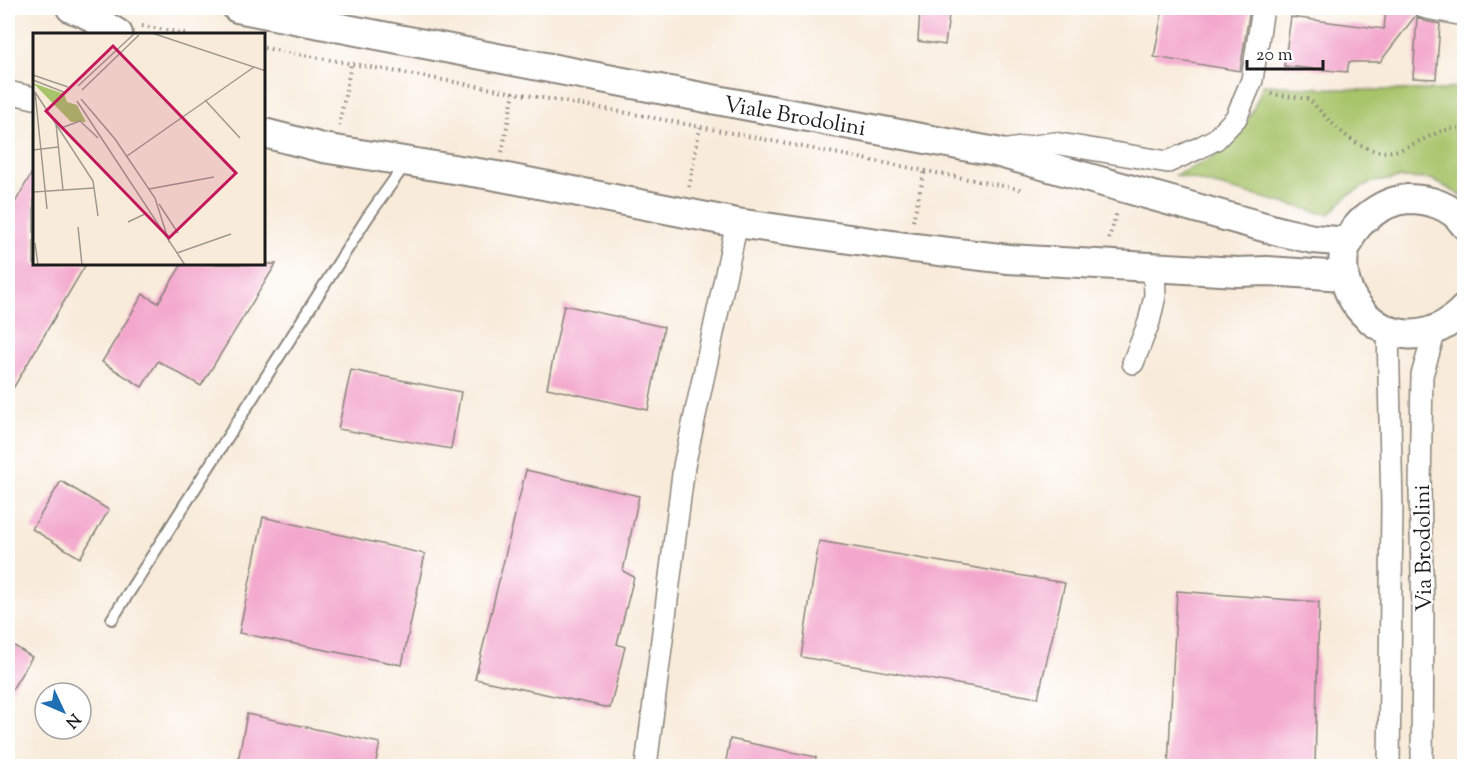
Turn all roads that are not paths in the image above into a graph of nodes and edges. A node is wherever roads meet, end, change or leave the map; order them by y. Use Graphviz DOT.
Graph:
graph roads {
  1 [pos="71,8"];
  2 [pos="237,8"];
  3 [pos="1263,8"];
  4 [pos="1426,8"];
  5 [pos="281,12"];
  6 [pos="1464,15"];
  7 [pos="116,33"];
  8 [pos="8,92"];
  9 [pos="33,98"];
  10 [pos="268,136"];
  11 [pos="996,152"];
  12 [pos="406,162"];
  13 [pos="1463,220"];
  14 [pos="737,223"];
  15 [pos="1348,242"];
  16 [pos="1154,267"];
  17 [pos="1344,276"];
  18 [pos="1464,309"];
  19 [pos="1388,331"];
  20 [pos="1435,331"];
  21 [pos="1133,363"];
  22 [pos="112,619"];
  23 [pos="646,766"];
  24 [pos="1389,766"];
  25 [pos="1422,766"];
  1 -- 7 [label="street"];
  2 -- 5 [label="street, Viale Brodolini"];
  3 -- 11 [label="street"];
  4 -- 6 [label="street"];
  5 -- 11 [label="street, Viale Brodolini"];
  8 -- 9 [label="street"];
  10 -- 12 [label="street"];
  11 -- 15 [label="street, Viale Brodolini"];
  12 -- 14 [label="street"];
  12 -- 22 [label="lane"];
  13 -- 15 [label="street"];
  14 -- 16 [label="street"];
  14 -- 23 [label="street"];
  15 -- 17 [label="street"];
  16 -- 17 [label="street"];
  16 -- 21 [label="street"];
  17 -- 19 [label="street"];
  18 -- 20 [label="street"];
  19 -- 20 [label="street"];
  19 -- 24 [label="street, Via Brodolini"];
  20 -- 25 [label="street, Via Brodolini"];
}
